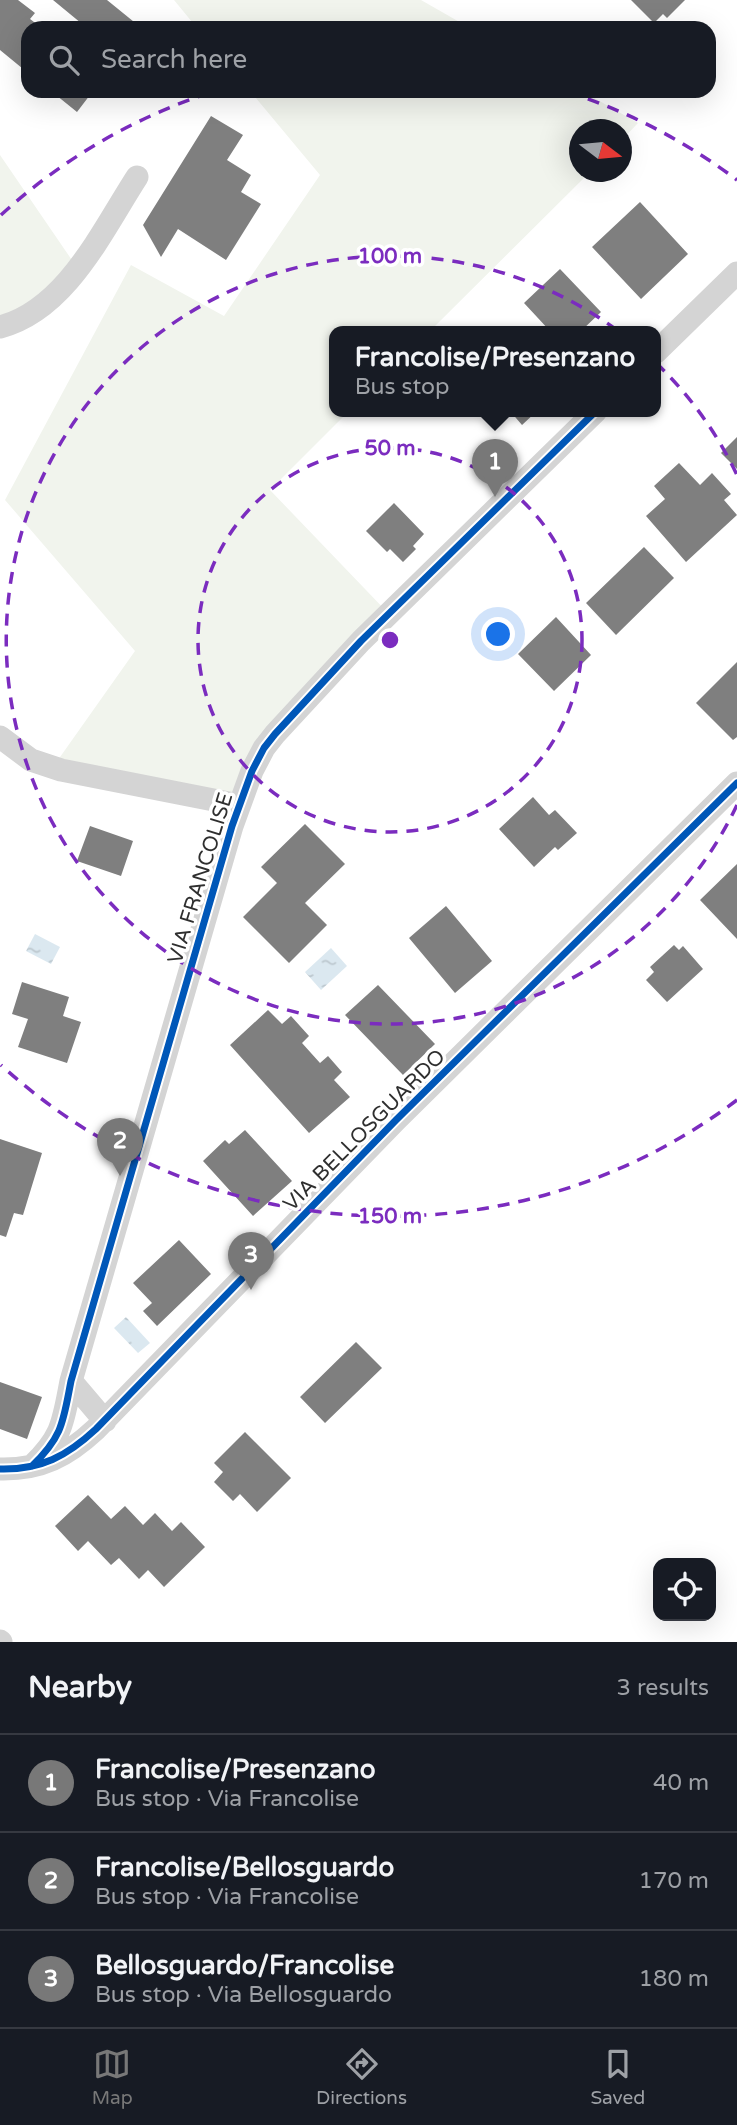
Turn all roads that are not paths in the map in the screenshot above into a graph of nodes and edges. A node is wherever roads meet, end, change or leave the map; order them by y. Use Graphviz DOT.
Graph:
graph roads {
  1 [pos="136,177"];
  2 [pos="737,273"];
  3 [pos="0,327"];
  4 [pos="661,347"];
  5 [pos="590,417"];
  6 [pos="0,737"];
  7 [pos="737,783"];
  8 [pos="239,805"];
  9 [pos="71,1381"];
  10 [pos="105,1421"];
  11 [pos="32,1466"];
  12 [pos="0,1469"];
  1 -- 3 [label="street"];
  2 -- 4 [label="street"];
  5 -- 8 [label="street, VIA FRANCOLISE"];
  6 -- 8 [label="street"];
  7 -- 10 [label="street, VIA BELLOSGUARDO"];
  8 -- 9 [label="street, VIA FRANCOLISE"];
  9 -- 10 [label="street"];
  9 -- 11 [label="street, VIA FRANCOLISE"];
  10 -- 11 [label="street, VIA BELLOSGUARDO"];
  11 -- 12 [label="street, VIA BELLOSGUARDO"];
}
